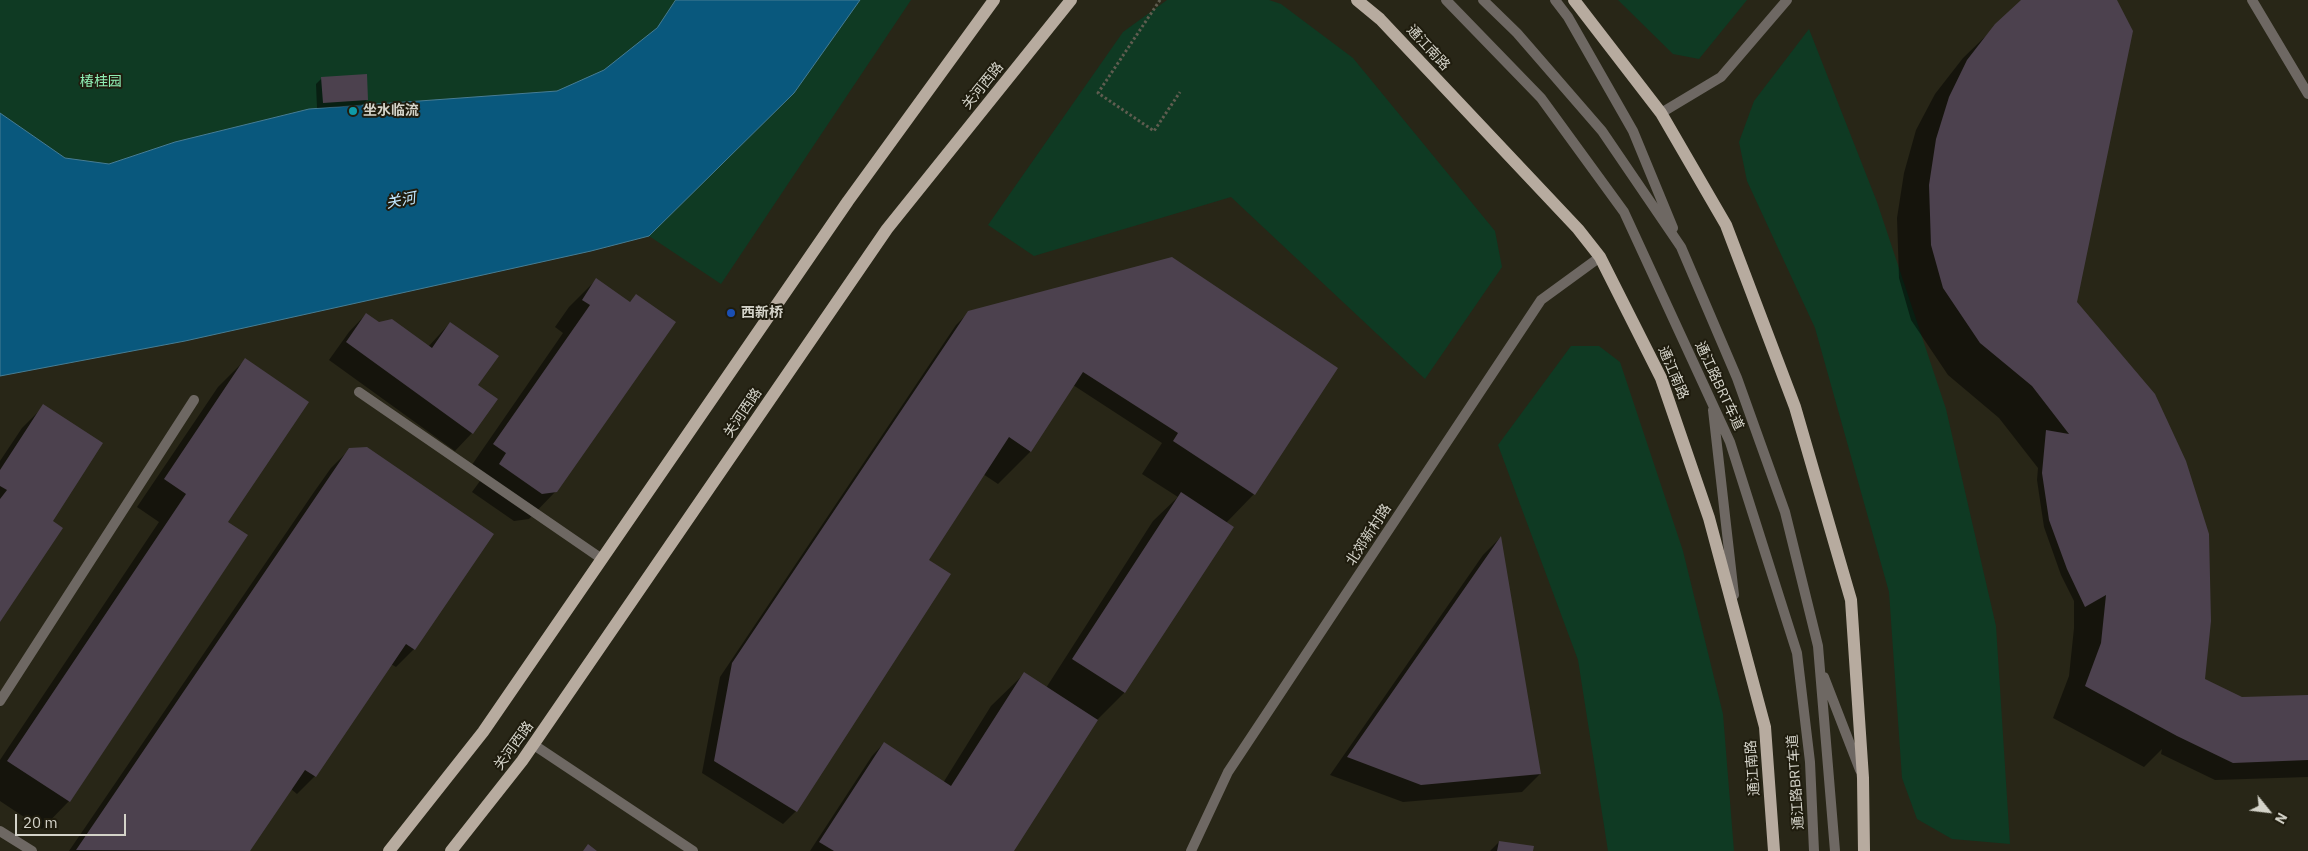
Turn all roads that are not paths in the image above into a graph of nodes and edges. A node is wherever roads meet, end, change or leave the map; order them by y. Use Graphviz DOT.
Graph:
graph roads {
  1 [pos="994,0"];
  2 [pos="1071,0"];
  3 [pos="1357,0"];
  4 [pos="1446,0"];
  5 [pos="1483,0"];
  6 [pos="1555,0"];
  7 [pos="1574,0"];
  8 [pos="1787,0"];
  9 [pos="2252,0"];
  10 [pos="2308,94"];
  11 [pos="1662,113"];
  12 [pos="1681,247"];
  13 [pos="1600,258"];
  14 [pos="359,392"];
  15 [pos="194,400"];
  16 [pos="1712,402"];
  17 [pos="602,560"];
  18 [pos="1737,622"];
  19 [pos="1820,666"];
  20 [pos="0,701"];
  21 [pos="534,745"];
  22 [pos="1863,778"];
  23 [pos="0,831"];
  24 [pos="32,851"];
  25 [pos="389,851"];
  26 [pos="451,851"];
  27 [pos="693,851"];
  28 [pos="1191,851"];
  29 [pos="1774,851"];
  30 [pos="1814,851"];
  31 [pos="1835,851"];
  32 [pos="1864,851"];
  1 -- 17 [label="main road"];
  2 -- 21 [label="main road, 关河西路"];
  3 -- 13 [label="main road, 通江南路"];
  4 -- 16 [label="street, 通江路BRT车道"];
  5 -- 12 [label="street, 通江路BRT车道"];
  6 -- 12 [label="street"];
  7 -- 11 [label="main road"];
  8 -- 11 [label="street"];
  9 -- 10 [label="street"];
  11 -- 22 [label="main road"];
  12 -- 19 [label="street, 通江路BRT车道"];
  13 -- 18 [label="main road, 通江南路"];
  13 -- 28 [label="street, 北郊新村路"];
  14 -- 17 [label="street"];
  15 -- 20 [label="street"];
  16 -- 18 [label="street"];
  16 -- 30 [label="street, 通江路BRT车道"];
  17 -- 25 [label="main road"];
  18 -- 29 [label="main road, 通江南路"];
  19 -- 22 [label="street"];
  19 -- 31 [label="street, 通江路BRT车道"];
  21 -- 26 [label="main road, 关河西路"];
  21 -- 27 [label="street"];
  22 -- 32 [label="main road"];
  23 -- 24 [label="street"];
}
